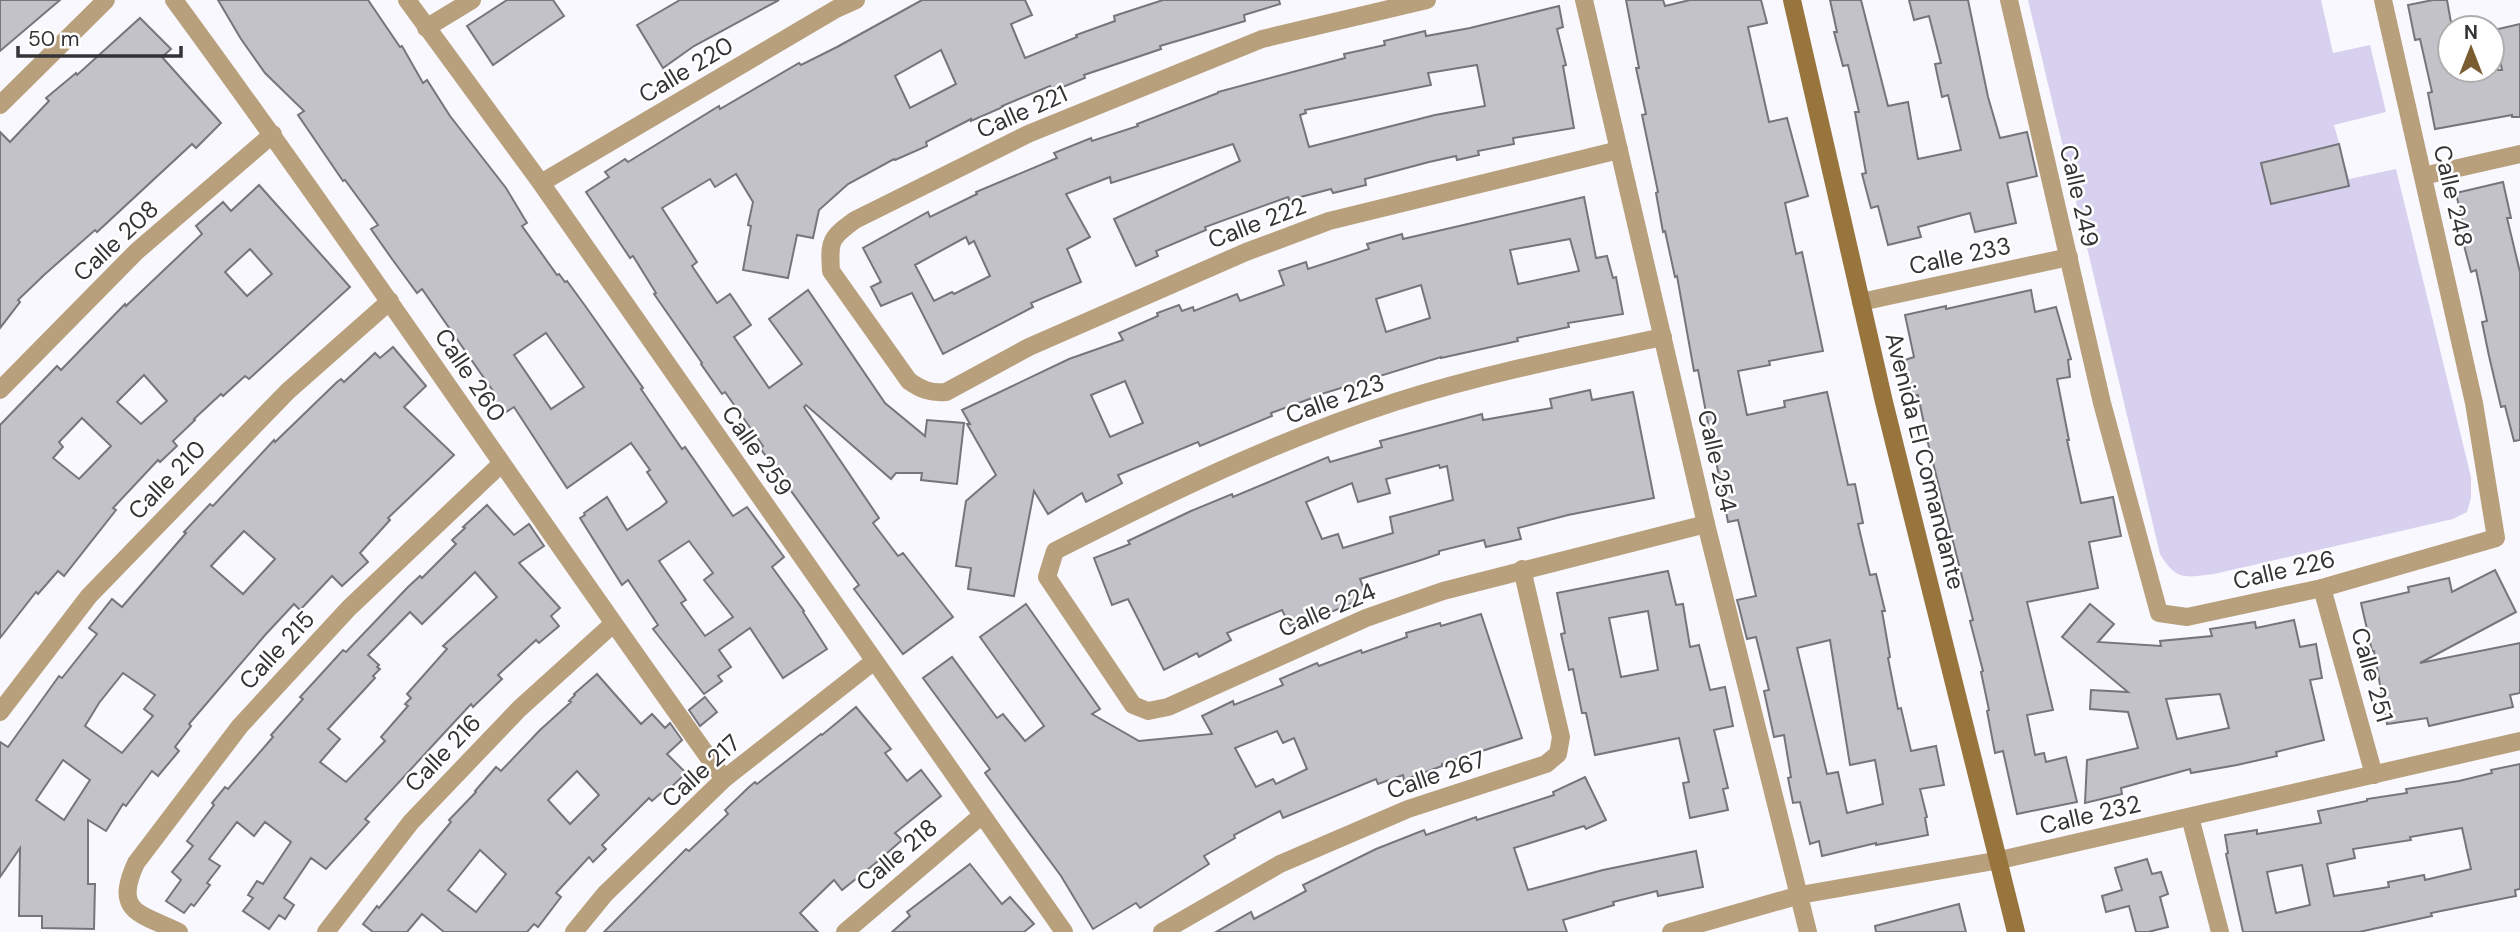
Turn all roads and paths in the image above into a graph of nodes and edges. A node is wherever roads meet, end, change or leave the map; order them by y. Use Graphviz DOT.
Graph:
graph roads {
  1 [pos="106,0"];
  2 [pos="174,0"];
  3 [pos="407,0"];
  4 [pos="472,0"];
  5 [pos="856,0"];
  6 [pos="1427,0"];
  7 [pos="1584,0"];
  8 [pos="1792,0"];
  9 [pos="2009,0"];
  10 [pos="2383,0"];
  11 [pos="426,28"];
  12 [pos="0,105"];
  13 [pos="273,134"];
  14 [pos="1619,150"];
  15 [pos="2520,154"];
  16 [pos="2423,176"];
  17 [pos="541,183"];
  18 [pos="2069,257"];
  19 [pos="390,301"];
  20 [pos="1861,302"];
  21 [pos="1663,337"];
  22 [pos="0,390"];
  23 [pos="933,393"];
  24 [pos="2102,402"];
  25 [pos="2474,403"];
  26 [pos="501,464"];
  27 [pos="1706,524"];
  28 [pos="1049,566"];
  29 [pos="1522,569"];
  30 [pos="2322,588"];
  31 [pos="613,624"];
  32 [pos="873,662"];
  33 [pos="0,712"];
  34 [pos="2520,741"];
  35 [pos="2374,775"];
  36 [pos="724,779"];
  37 [pos="981,816"];
  38 [pos="2190,817"];
  39 [pos="2000,860"];
  40 [pos="1800,895"];
  41 [pos="179,932"];
  42 [pos="326,932"];
  43 [pos="573,932"];
  44 [pos="845,932"];
  45 [pos="1064,932"];
  46 [pos="1162,932"];
  47 [pos="1671,932"];
  48 [pos="1808,932"];
  49 [pos="2016,932"];
  50 [pos="2220,932"];
  1 -- 12 [label="street"];
  2 -- 13 [label="street, Calle 260"];
  3 -- 11 [label="street, Calle 259"];
  4 -- 11 [label="street"];
  5 -- 17 [label="street, Calle 220"];
  6 -- 23 [label="street, Calle 221"];
  7 -- 14 [label="street, Calle 254"];
  8 -- 20 [label="street, Avenida El Comandante"];
  9 -- 18 [label="street, Calle 249"];
  10 -- 16 [label="street, Calle 248"];
  11 -- 17 [label="street, Calle 259"];
  13 -- 19 [label="street, Calle 260"];
  13 -- 22 [label="street, Calle 208"];
  14 -- 21 [label="street, Calle 254"];
  14 -- 23 [label="street, Calle 222"];
  15 -- 16 [label="street"];
  16 -- 25 [label="street, Calle 248"];
  17 -- 32 [label="street, Calle 259"];
  18 -- 20 [label="street, Calle 233"];
  18 -- 24 [label="street, Calle 249"];
  19 -- 26 [label="street, Calle 260"];
  19 -- 33 [label="street, Calle 210"];
  20 -- 39 [label="street, Avenida El Comandante"];
  21 -- 27 [label="street, Calle 254"];
  21 -- 28 [label="street, Calle 223"];
  24 -- 30 [label="street, Calle 226"];
  25 -- 30 [label="street, Calle 226"];
  26 -- 31 [label="street, Calle 260"];
  26 -- 41 [label="street, Calle 215"];
  27 -- 29 [label="street, Calle 224"];
  27 -- 40 [label="street, Calle 254"];
  28 -- 29 [label="street, Calle 224"];
  29 -- 46 [label="street, Calle 267"];
  30 -- 35 [label="street, Calle 251"];
  31 -- 36 [label="street, Calle 260"];
  31 -- 42 [label="street, Calle 216"];
  32 -- 36 [label="street, Calle 217"];
  32 -- 37 [label="street, Calle 259"];
  34 -- 35 [label="street, Calle 232"];
  35 -- 38 [label="street, Calle 232"];
  36 -- 43 [label="street, Calle 217"];
  37 -- 44 [label="street, Calle 218"];
  37 -- 45 [label="street, Calle 259"];
  38 -- 39 [label="street, Calle 232"];
  38 -- 50 [label="street"];
  39 -- 40 [label="street, Calle 232"];
  39 -- 49 [label="street, Avenida El Comandante"];
  40 -- 47 [label="street, Calle 232"];
  40 -- 48 [label="street, Calle 254"];
}
